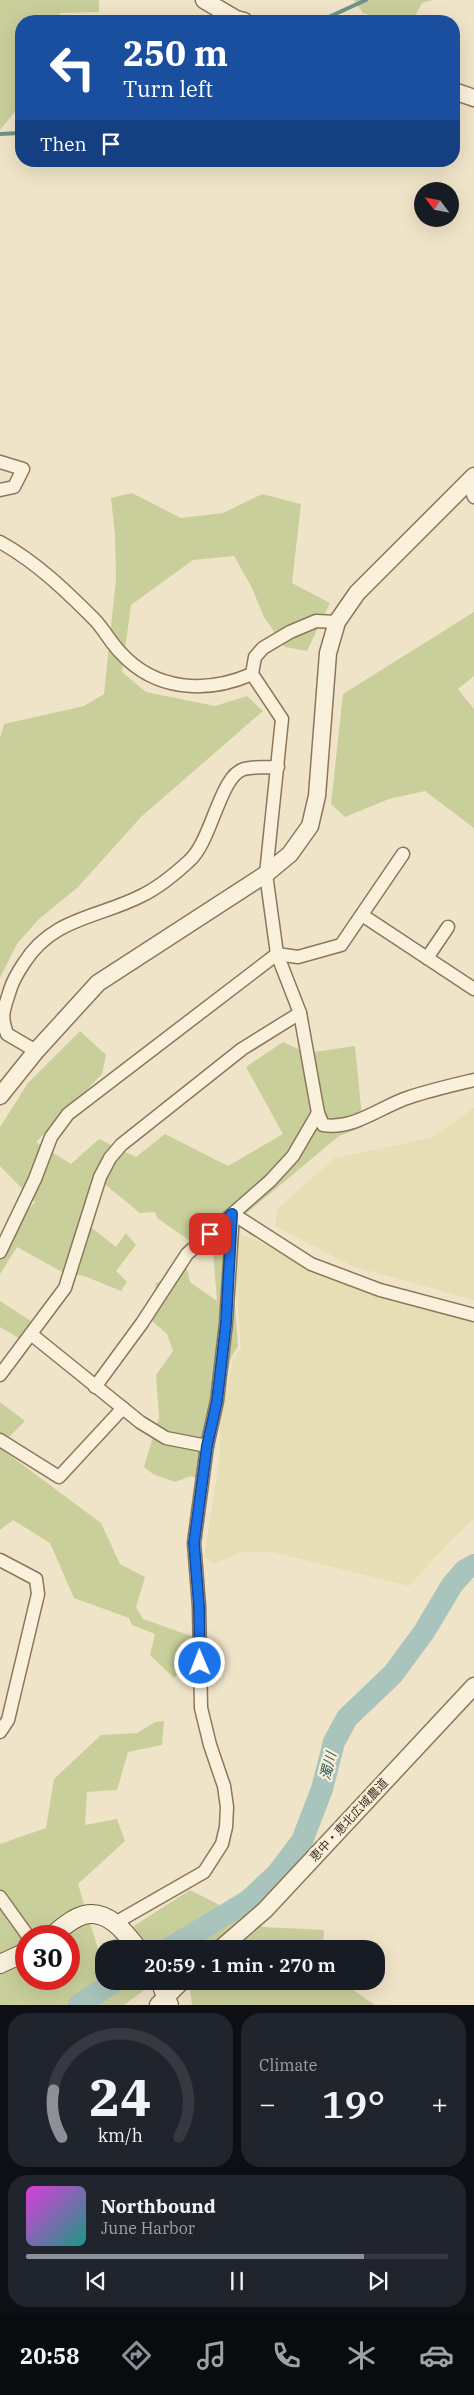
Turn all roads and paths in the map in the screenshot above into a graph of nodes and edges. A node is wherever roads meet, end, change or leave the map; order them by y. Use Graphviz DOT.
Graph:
graph roads {
  1 [pos="204,0"];
  2 [pos="229,15"];
  3 [pos="460,93"];
  4 [pos="474,98"];
  5 [pos="0,462"];
  6 [pos="472,485"];
  7 [pos="0,490"];
  8 [pos="0,542"];
  9 [pos="337,622"];
  10 [pos="252,674"];
  11 [pos="278,767"];
  12 [pos="403,854"];
  13 [pos="266,874"];
  14 [pos="362,915"];
  15 [pos="448,928"];
  16 [pos="277,954"];
  17 [pos="427,958"];
  18 [pos="474,989"];
  19 [pos="300,1013"];
  20 [pos="36,1051"];
  21 [pos="474,1080"];
  22 [pos="0,1096"];
  23 [pos="318,1113"];
  24 [pos="232,1214"];
  25 [pos="0,1252"];
  26 [pos="474,1315"];
  27 [pos="31,1334"];
  28 [pos="0,1375"];
  29 [pos="95,1387"];
  30 [pos="123,1408"];
  31 [pos="0,1440"];
  32 [pos="207,1446"];
  33 [pos="0,1560"];
  34 [pos="474,1686"];
  35 [pos="0,1732"];
  36 [pos="0,1897"];
  37 [pos="116,1923"];
  38 [pos="20,1925"];
  39 [pos="66,1925"];
  40 [pos="131,1940"];
  41 [pos="231,1940"];
  42 [pos="15,1957"];
  43 [pos="0,1964"];
  1 -- 2 [label="street"];
  3 -- 4 [label="street"];
  5 -- 7 [label="street"];
  6 -- 9 [label="street"];
  8 -- 10 [label="street"];
  9 -- 10 [label="street"];
  9 -- 13 [label="street"];
  10 -- 11 [label="street"];
  11 -- 13 [label="street"];
  11 -- 20 [label="street"];
  12 -- 14 [label="street"];
  13 -- 16 [label="street"];
  13 -- 20 [label="street"];
  14 -- 16 [label="street"];
  14 -- 17 [label="street"];
  15 -- 17 [label="street"];
  16 -- 19 [label="street"];
  16 -- 25 [label="street"];
  17 -- 18 [label="street"];
  19 -- 23 [label="street"];
  19 -- 27 [label="street"];
  20 -- 22 [label="street"];
  21 -- 23 [label="street"];
  23 -- 24 [label="street"];
  24 -- 26 [label="street"];
  24 -- 29 [label="street"];
  24 -- 32 [label="street"];
  27 -- 28 [label="street"];
  27 -- 29 [label="street"];
  29 -- 30 [label="street"];
  30 -- 31 [label="street"];
  30 -- 32 [label="street"];
  32 -- 37 [label="street"];
  33 -- 35 [label="street"];
  34 -- 41 [label="street, 恵中・恵北広域農道"];
  36 -- 38 [label="street"];
  37 -- 39 [label="main road"];
  37 -- 40 [label="main road"];
  42 -- 43 [label="main road"];
}
